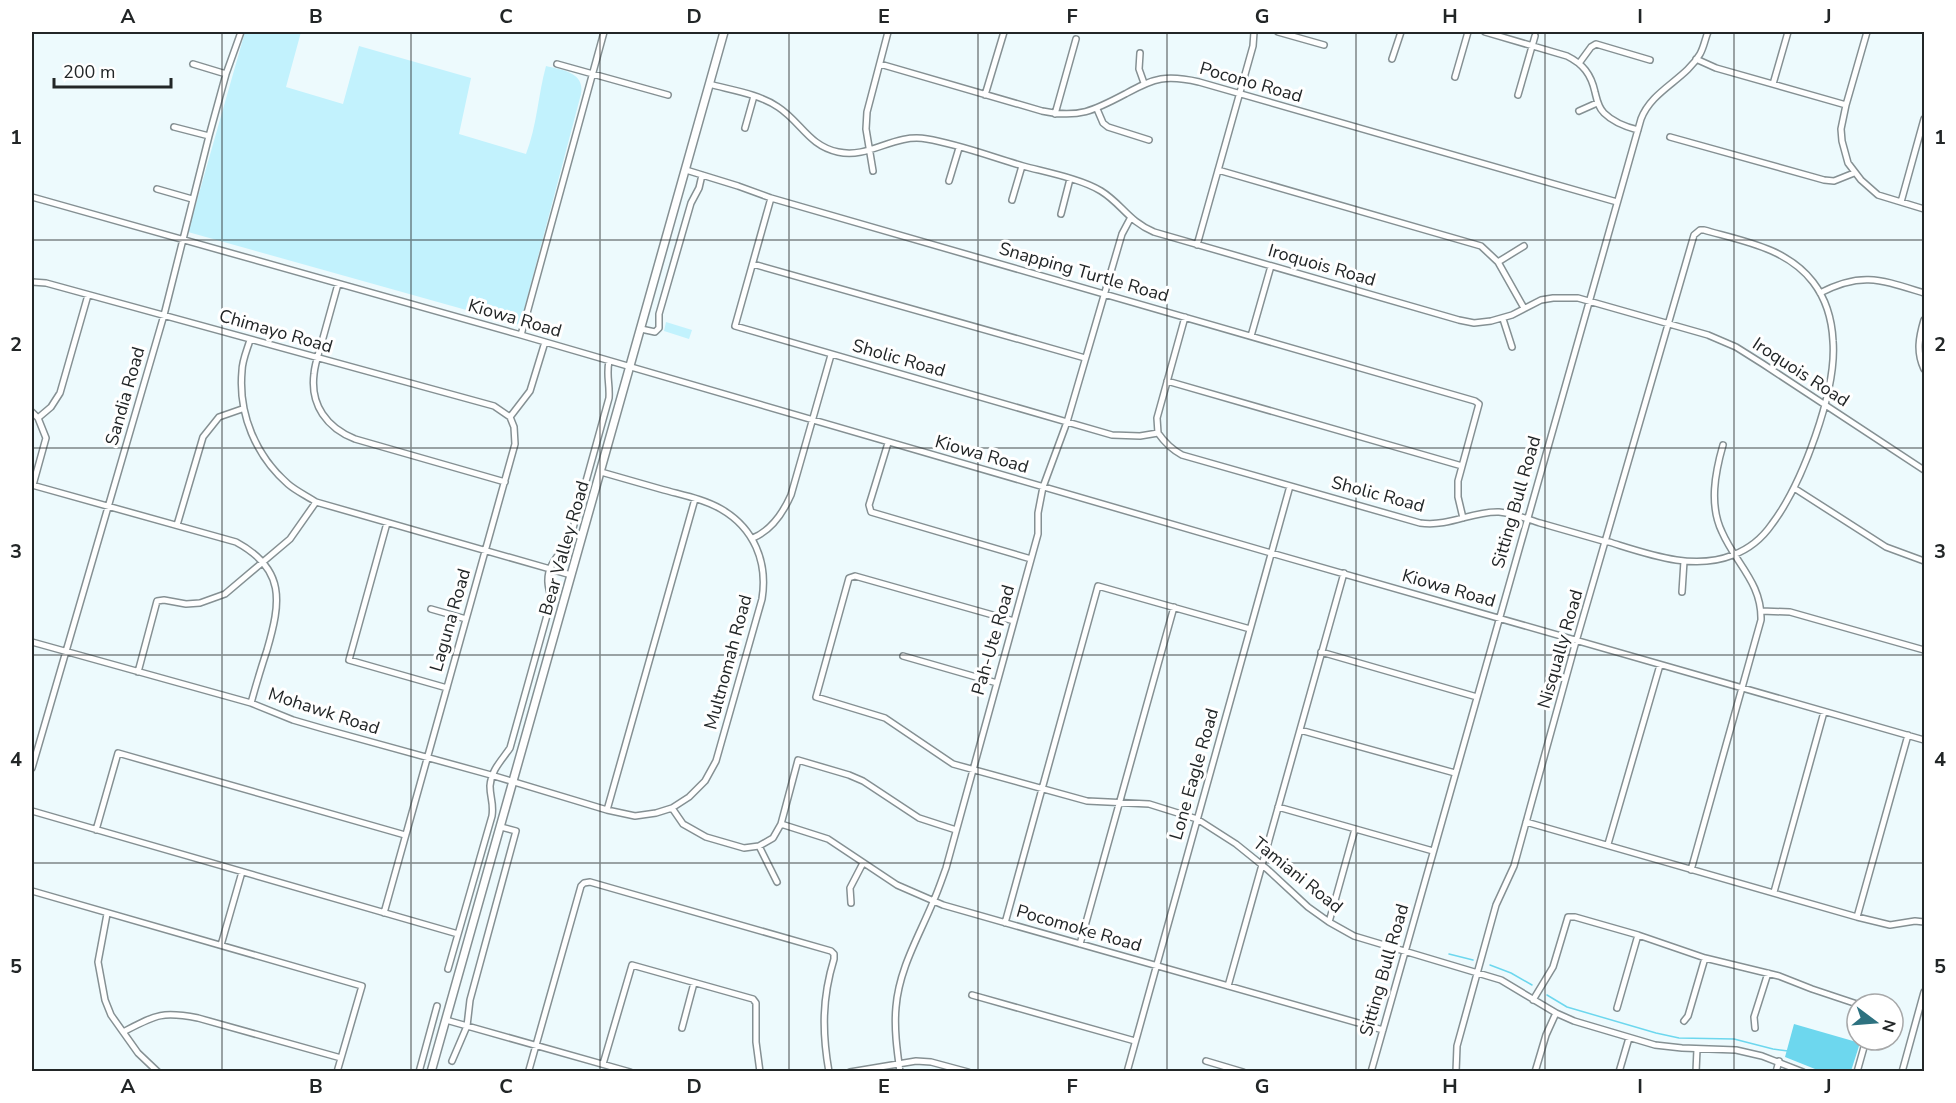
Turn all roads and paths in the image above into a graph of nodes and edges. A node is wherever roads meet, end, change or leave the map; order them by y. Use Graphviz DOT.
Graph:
graph roads {
  1 [pos="241,32"];
  2 [pos="604,32"];
  3 [pos="724,32"];
  4 [pos="888,32"];
  5 [pos="1004,32"];
  6 [pos="1254,32"];
  7 [pos="1278,32"];
  8 [pos="1401,32"];
  9 [pos="1468,32"];
  10 [pos="1485,32"];
  11 [pos="1707,32"];
  12 [pos="1788,32"];
  13 [pos="1867,32"];
  14 [pos="1535,36"];
  15 [pos="1076,39"];
  16 [pos="1324,45"];
  17 [pos="1532,45"];
  18 [pos="1140,53"];
  19 [pos="1392,59"];
  20 [pos="1696,59"];
  21 [pos="1650,60"];
  22 [pos="1580,62"];
  23 [pos="193,64"];
  24 [pos="557,64"];
  25 [pos="880,64"];
  26 [pos="226,74"];
  27 [pos="592,74"];
  28 [pos="1455,77"];
  29 [pos="1144,83"];
  30 [pos="710,84"];
  31 [pos="1773,84"];
  32 [pos="1240,94"];
  33 [pos="669,95"];
  34 [pos="986,95"];
  35 [pos="1518,95"];
  36 [pos="754,96"];
  37 [pos="1597,103"];
  38 [pos="1846,105"];
  39 [pos="1097,108"];
  40 [pos="1579,111"];
  41 [pos="1055,114"];
  42 [pos="1924,119"];
  43 [pos="174,127"];
  44 [pos="745,128"];
  45 [pos="1638,130"];
  46 [pos="209,136"];
  47 [pos="1670,137"];
  48 [pos="1149,140"];
  49 [pos="959,148"];
  50 [pos="869,150"];
  51 [pos="1022,166"];
  52 [pos="686,170"];
  53 [pos="1218,170"];
  54 [pos="873,171"];
  55 [pos="1854,173"];
  56 [pos="702,175"];
  57 [pos="1070,179"];
  58 [pos="949,181"];
  59 [pos="157,189"];
  60 [pos="32,197"];
  61 [pos="771,198"];
  62 [pos="192,200"];
  63 [pos="1012,200"];
  64 [pos="1617,202"];
  65 [pos="1901,202"];
  66 [pos="1924,208"];
  67 [pos="1061,214"];
  68 [pos="1130,219"];
  69 [pos="1694,235"];
  70 [pos="184,240"];
  71 [pos="1197,245"];
  72 [pos="1524,246"];
  73 [pos="1498,262"];
  74 [pos="753,264"];
  75 [pos="1271,266"];
  76 [pos="32,282"];
  77 [pos="338,284"];
  78 [pos="1820,292"];
  79 [pos="1924,293"];
  80 [pos="1105,294"];
  81 [pos="88,295"];
  82 [pos="1589,301"];
  83 [pos="1524,308"];
  84 [pos="164,315"];
  85 [pos="1185,317"];
  86 [pos="1503,319"];
  87 [pos="1924,320"];
  88 [pos="1669,324"];
  89 [pos="641,329"];
  90 [pos="521,335"];
  91 [pos="1251,336"];
  92 [pos="250,340"];
  93 [pos="544,342"];
  94 [pos="1512,347"];
  95 [pos="831,355"];
  96 [pos="1085,358"];
  97 [pos="318,359"];
  98 [pos="609,361"];
  99 [pos="630,367"];
  100 [pos="1924,369"];
  101 [pos="1167,381"];
  102 [pos="1824,405"];
  103 [pos="242,409"];
  104 [pos="32,412"];
  105 [pos="510,417"];
  106 [pos="38,418"];
  107 [pos="812,421"];
  108 [pos="1067,422"];
  109 [pos="1158,433"];
  110 [pos="888,442"];
  111 [pos="1723,445"];
  112 [pos="1462,466"];
  113 [pos="1924,470"];
  114 [pos="601,472"];
  115 [pos="505,482"];
  116 [pos="32,485"];
  117 [pos="1290,486"];
  118 [pos="1043,487"];
  119 [pos="1794,488"];
  120 [pos="695,499"];
  121 [pos="316,502"];
  122 [pos="108,506"];
  123 [pos="1464,518"];
  124 [pos="1527,519"];
  125 [pos="387,523"];
  126 [pos="177,525"];
  127 [pos="753,538"];
  128 [pos="1606,542"];
  129 [pos="486,550"];
  130 [pos="1271,553"];
  131 [pos="1735,555"];
  132 [pos="1031,559"];
  133 [pos="1684,561"];
  134 [pos="1924,561"];
  135 [pos="264,562"];
  136 [pos="551,569"];
  137 [pos="1344,573"];
  138 [pos="572,575"];
  139 [pos="1682,592"];
  140 [pos="1174,607"];
  141 [pos="431,609"];
  142 [pos="1761,611"];
  143 [pos="1499,618"];
  144 [pos="466,619"];
  145 [pos="1014,621"];
  146 [pos="1250,629"];
  147 [pos="1577,641"];
  148 [pos="32,642"];
  149 [pos="1924,650"];
  150 [pos="66,652"];
  151 [pos="1321,652"];
  152 [pos="903,656"];
  153 [pos="1660,665"];
  154 [pos="138,672"];
  155 [pos="997,683"];
  156 [pos="1743,687"];
  157 [pos="447,688"];
  158 [pos="1477,696"];
  159 [pos="251,703"];
  160 [pos="1824,712"];
  161 [pos="1300,730"];
  162 [pos="1908,735"];
  163 [pos="1924,740"];
  164 [pos="427,758"];
  165 [pos="32,768"];
  166 [pos="973,769"];
  167 [pos="1455,773"];
  168 [pos="491,775"];
  169 [pos="513,782"];
  170 [pos="1042,789"];
  171 [pos="1120,802"];
  172 [pos="1278,807"];
  173 [pos="672,808"];
  174 [pos="607,810"];
  175 [pos="32,811"];
  176 [pos="1197,819"];
  177 [pos="1526,822"];
  178 [pos="781,824"];
  179 [pos="501,827"];
  180 [pos="1355,829"];
  181 [pos="96,830"];
  182 [pos="956,830"];
  183 [pos="405,835"];
  184 [pos="1608,844"];
  185 [pos="759,846"];
  186 [pos="1433,851"];
  187 [pos="863,863"];
  188 [pos="1262,865"];
  189 [pos="1691,870"];
  190 [pos="242,872"];
  191 [pos="777,882"];
  192 [pos="32,891"];
  193 [pos="1774,892"];
  194 [pos="934,901"];
  195 [pos="851,903"];
  196 [pos="384,913"];
  197 [pos="107,914"];
  198 [pos="1857,917"];
  199 [pos="1329,922"];
  200 [pos="1924,922"];
  201 [pos="1005,923"];
  202 [pos="458,933"];
  203 [pos="1638,935"];
  204 [pos="1080,944"];
  205 [pos="221,945"];
  206 [pos="1404,952"];
  207 [pos="1705,958"];
  208 [pos="1156,966"];
  209 [pos="448,969"];
  210 [pos="1477,973"];
  211 [pos="1768,973"];
  212 [pos="694,983"];
  213 [pos="1228,986"];
  214 [pos="1924,992"];
  215 [pos="972,995"];
  216 [pos="1533,1000"];
  217 [pos="1845,1000"];
  218 [pos="437,1006"];
  219 [pos="1617,1008"];
  220 [pos="1556,1013"];
  221 [pos="446,1020"];
  222 [pos="1684,1021"];
  223 [pos="467,1026"];
  224 [pos="1755,1028"];
  225 [pos="682,1029"];
  226 [pos="1383,1030"];
  227 [pos="123,1032"];
  228 [pos="1629,1038"];
  229 [pos="1135,1041"];
  230 [pos="536,1045"];
  231 [pos="1697,1049"];
  232 [pos="1863,1052"];
  233 [pos="341,1058"];
  234 [pos="452,1061"];
  235 [pos="1206,1061"];
  236 [pos="1779,1061"];
  237 [pos="603,1064"];
  238 [pos="899,1064"];
  239 [pos="529,1070"];
  240 [pos="158,1071"];
  241 [pos="338,1071"];
  242 [pos="419,1071"];
  243 [pos="431,1071"];
  244 [pos="630,1071"];
  245 [pos="759,1071"];
  246 [pos="829,1071"];
  247 [pos="850,1071"];
  248 [pos="900,1071"];
  249 [pos="968,1071"];
  250 [pos="1126,1071"];
  251 [pos="1243,1071"];
  252 [pos="1371,1071"];
  253 [pos="1456,1071"];
  254 [pos="1535,1071"];
  255 [pos="1619,1071"];
  256 [pos="1696,1071"];
  257 [pos="1776,1071"];
  258 [pos="1803,1071"];
  259 [pos="1857,1071"];
  260 [pos="1902,1071"];
  1 -- 26 [label="street, Sandia Road"];
  2 -- 27 [label="street"];
  3 -- 30 [label="main road, Bear Valley Road"];
  4 -- 25 [label="street"];
  5 -- 34 [label="street"];
  6 -- 32 [label="street"];
  7 -- 16 [label="street"];
  8 -- 19 [label="street"];
  9 -- 28 [label="street"];
  10 -- 17 [label="street"];
  11 -- 20 [label="street, Sitting Bull Road"];
  12 -- 31 [label="street"];
  13 -- 38 [label="street"];
  14 -- 17 [label="street"];
  15 -- 41 [label="street"];
  17 -- 22 [label="street"];
  17 -- 35 [label="street"];
  18 -- 29 [label="street"];
  20 -- 31 [label="street"];
  20 -- 45 [label="street, Sitting Bull Road"];
  21 -- 22 [label="street"];
  22 -- 37 [label="street"];
  23 -- 26 [label="street"];
  24 -- 27 [label="street"];
  25 -- 34 [label="street, Pocono Road"];
  25 -- 50 [label="street"];
  26 -- 46 [label="street, Sandia Road"];
  27 -- 33 [label="street"];
  27 -- 90 [label="street"];
  29 -- 32 [label="street, Pocono Road"];
  29 -- 39 [label="street, Pocono Road"];
  30 -- 36 [label="street, Iroquois Road"];
  30 -- 52 [label="main road, Bear Valley Road"];
  31 -- 38 [label="street"];
  32 -- 53 [label="street"];
  32 -- 64 [label="street, Pocono Road"];
  34 -- 41 [label="street, Pocono Road"];
  36 -- 44 [label="street"];
  36 -- 50 [label="street, Iroquois Road"];
  37 -- 40 [label="street"];
  37 -- 45 [label="street"];
  38 -- 55 [label="street"];
  39 -- 41 [label="street, Pocono Road"];
  39 -- 48 [label="street"];
  42 -- 65 [label="street"];
  43 -- 46 [label="street"];
  45 -- 64 [label="street, Sitting Bull Road"];
  46 -- 62 [label="street, Sandia Road"];
  47 -- 55 [label="street"];
  49 -- 50 [label="street, Iroquois Road"];
  49 -- 51 [label="street, Iroquois Road"];
  49 -- 58 [label="street"];
  50 -- 54 [label="street"];
  51 -- 57 [label="street, Iroquois Road"];
  51 -- 63 [label="street"];
  52 -- 56 [label="street, Snapping Turtle Road"];
  52 -- 89 [label="main road, Bear Valley Road"];
  53 -- 71 [label="street"];
  53 -- 73 [label="street"];
  55 -- 65 [label="street"];
  56 -- 61 [label="street, Snapping Turtle Road"];
  56 -- 89 [label="street"];
  57 -- 67 [label="street"];
  57 -- 68 [label="street, Iroquois Road"];
  59 -- 62 [label="street"];
  60 -- 70 [label="street, Kiowa Road"];
  61 -- 74 [label="street"];
  61 -- 80 [label="street, Snapping Turtle Road"];
  62 -- 70 [label="street, Sandia Road"];
  64 -- 82 [label="street, Sitting Bull Road"];
  65 -- 66 [label="street"];
  68 -- 71 [label="street, Iroquois Road"];
  68 -- 80 [label="street, Pah-Ute Road"];
  69 -- 78 [label="street, Sholic Road"];
  69 -- 88 [label="street, Nisqually Road"];
  70 -- 77 [label="street, Kiowa Road"];
  70 -- 84 [label="street, Sandia Road"];
  71 -- 75 [label="street, Iroquois Road"];
  72 -- 73 [label="street"];
  73 -- 83 [label="street"];
  74 -- 95 [label="street, Sholic Road"];
  74 -- 96 [label="street"];
  75 -- 86 [label="street, Iroquois Road"];
  75 -- 91 [label="street"];
  76 -- 81 [label="street, Chimayo Road"];
  77 -- 90 [label="street, Kiowa Road"];
  77 -- 97 [label="street"];
  78 -- 79 [label="street"];
  78 -- 102 [label="street, Sholic Road"];
  80 -- 85 [label="street, Snapping Turtle Road"];
  80 -- 96 [label="street, Pah-Ute Road"];
  81 -- 84 [label="street, Chimayo Road"];
  81 -- 106 [label="street"];
  82 -- 83 [label="street, Iroquois Road"];
  82 -- 88 [label="street, Iroquois Road"];
  82 -- 124 [label="street, Sitting Bull Road"];
  83 -- 86 [label="street, Iroquois Road"];
  84 -- 92 [label="street, Chimayo Road"];
  84 -- 122 [label="street, Sandia Road"];
  85 -- 91 [label="street, Snapping Turtle Road"];
  85 -- 101 [label="street"];
  86 -- 94 [label="street"];
  87 -- 100 [label="street"];
  88 -- 102 [label="street, Iroquois Road"];
  88 -- 128 [label="street, Nisqually Road"];
  89 -- 99 [label="main road, Bear Valley Road"];
  90 -- 93 [label="street, Kiowa Road"];
  91 -- 112 [label="street, Snapping Turtle Road"];
  92 -- 97 [label="street, Chimayo Road"];
  92 -- 103 [label="street"];
  93 -- 98 [label="street, Kiowa Road"];
  93 -- 105 [label="street"];
  95 -- 107 [label="street"];
  95 -- 108 [label="street, Sholic Road"];
  96 -- 108 [label="street, Pah-Ute Road"];
  97 -- 105 [label="street, Chimayo Road"];
  97 -- 115 [label="street"];
  98 -- 99 [label="street, Kiowa Road"];
  98 -- 136 [label="street"];
  99 -- 107 [label="street, Kiowa Road"];
  99 -- 114 [label="main road, Bear Valley Road"];
  101 -- 109 [label="street"];
  101 -- 112 [label="street"];
  102 -- 113 [label="street, Iroquois Road"];
  102 -- 119 [label="street, Sholic Road"];
  103 -- 121 [label="street"];
  103 -- 126 [label="street"];
  104 -- 106 [label="street"];
  105 -- 115 [label="street, Laguna Road"];
  106 -- 116 [label="street"];
  107 -- 110 [label="street, Kiowa Road"];
  107 -- 127 [label="street"];
  108 -- 109 [label="street, Sholic Road"];
  108 -- 118 [label="street, Pah-Ute Road"];
  109 -- 117 [label="street, Sholic Road"];
  110 -- 118 [label="street, Kiowa Road"];
  110 -- 132 [label="street"];
  111 -- 131 [label="street"];
  112 -- 123 [label="street"];
  114 -- 120 [label="street, Multnomah Road"];
  114 -- 138 [label="main road, Bear Valley Road"];
  115 -- 129 [label="street, Laguna Road"];
  116 -- 122 [label="street"];
  117 -- 123 [label="street, Sholic Road"];
  117 -- 130 [label="street, Lone Eagle Road"];
  118 -- 130 [label="street, Kiowa Road"];
  118 -- 132 [label="street, Pah-Ute Road"];
  119 -- 131 [label="street, Sholic Road"];
  119 -- 134 [label="street"];
  120 -- 127 [label="street, Multnomah Road"];
  120 -- 174 [label="street"];
  121 -- 125 [label="street"];
  121 -- 135 [label="street"];
  122 -- 126 [label="street"];
  122 -- 150 [label="street, Sandia Road"];
  123 -- 124 [label="street, Sholic Road"];
  124 -- 128 [label="street, Sholic Road"];
  124 -- 143 [label="street, Sitting Bull Road"];
  125 -- 129 [label="street"];
  125 -- 157 [label="street"];
  126 -- 135 [label="street"];
  127 -- 173 [label="street, Multnomah Road"];
  128 -- 133 [label="street, Sholic Road"];
  128 -- 147 [label="street, Nisqually Road"];
  129 -- 136 [label="street"];
  129 -- 144 [label="street, Laguna Road"];
  130 -- 137 [label="street, Kiowa Road"];
  130 -- 146 [label="street, Lone Eagle Road"];
  131 -- 133 [label="street, Sholic Road"];
  131 -- 142 [label="street"];
  132 -- 145 [label="street, Pah-Ute Road"];
  133 -- 139 [label="street"];
  135 -- 154 [label="street"];
  135 -- 159 [label="street"];
  136 -- 138 [label="street"];
  136 -- 168 [label="street"];
  137 -- 143 [label="street, Kiowa Road"];
  137 -- 151 [label="street"];
  138 -- 169 [label="main road, Bear Valley Road"];
  140 -- 146 [label="street"];
  140 -- 170 [label="street"];
  140 -- 171 [label="street"];
  141 -- 144 [label="street"];
  142 -- 149 [label="street"];
  142 -- 156 [label="street"];
  143 -- 147 [label="street, Kiowa Road"];
  143 -- 158 [label="street, Sitting Bull Road"];
  144 -- 157 [label="street, Laguna Road"];
  145 -- 155 [label="street, Pah-Ute Road"];
  145 -- 166 [label="street, Tamiani Road"];
  146 -- 176 [label="street, Lone Eagle Road"];
  147 -- 153 [label="street, Kiowa Road"];
  147 -- 177 [label="street, Nisqually Road"];
  148 -- 150 [label="street, Mohawk Road"];
  150 -- 154 [label="street, Mohawk Road"];
  150 -- 165 [label="street, Sandia Road"];
  151 -- 158 [label="street"];
  151 -- 161 [label="street"];
  152 -- 155 [label="street"];
  153 -- 156 [label="street, Kiowa Road"];
  153 -- 184 [label="street"];
  154 -- 159 [label="street, Mohawk Road"];
  155 -- 166 [label="street, Pah-Ute Road"];
  156 -- 160 [label="street, Kiowa Road"];
  156 -- 189 [label="street"];
  157 -- 164 [label="street, Laguna Road"];
  158 -- 167 [label="street, Sitting Bull Road"];
  159 -- 164 [label="street, Mohawk Road"];
  160 -- 162 [label="street, Kiowa Road"];
  160 -- 193 [label="street"];
  161 -- 167 [label="street"];
  161 -- 172 [label="street"];
  162 -- 163 [label="street, Kiowa Road"];
  162 -- 198 [label="street"];
  164 -- 168 [label="street, Mohawk Road"];
  164 -- 183 [label="street, Laguna Road"];
  166 -- 170 [label="street, Tamiani Road"];
  166 -- 182 [label="street, Pah-Ute Road"];
  167 -- 186 [label="street, Sitting Bull Road"];
  168 -- 169 [label="street, Mohawk Road"];
  168 -- 202 [label="street"];
  169 -- 174 [label="street, Mohawk Road"];
  169 -- 179 [label="main road, Bear Valley Road"];
  170 -- 171 [label="street, Tamiani Road"];
  170 -- 201 [label="street"];
  171 -- 176 [label="street, Tamiani Road"];
  171 -- 204 [label="street"];
  172 -- 180 [label="street"];
  172 -- 188 [label="street"];
  173 -- 174 [label="street, Multnomah Road"];
  173 -- 185 [label="street"];
  175 -- 181 [label="street"];
  176 -- 188 [label="street, Tamiani Road"];
  176 -- 208 [label="street, Lone Eagle Road"];
  177 -- 184 [label="street"];
  177 -- 210 [label="street, Nisqually Road"];
  178 -- 182 [label="street"];
  178 -- 185 [label="street"];
  178 -- 187 [label="street, Pocomoke Road"];
  179 -- 221 [label="main road, Bear Valley Road"];
  179 -- 223 [label="street"];
  180 -- 186 [label="street"];
  180 -- 199 [label="street"];
  181 -- 183 [label="street"];
  181 -- 190 [label="street"];
  182 -- 194 [label="street, Pah-Ute Road"];
  183 -- 196 [label="street, Laguna Road"];
  184 -- 189 [label="street"];
  185 -- 191 [label="street"];
  186 -- 206 [label="street, Sitting Bull Road"];
  187 -- 194 [label="street, Pocomoke Road"];
  187 -- 195 [label="street"];
  188 -- 199 [label="street, Tamiani Road"];
  188 -- 213 [label="street"];
  189 -- 193 [label="street"];
  190 -- 196 [label="street"];
  190 -- 205 [label="street"];
  192 -- 197 [label="street"];
  193 -- 198 [label="street"];
  194 -- 201 [label="street, Pocomoke Road"];
  194 -- 238 [label="street, Pah-Ute Road"];
  196 -- 202 [label="street"];
  197 -- 205 [label="street"];
  197 -- 227 [label="street"];
  198 -- 200 [label="street"];
  199 -- 206 [label="street, Tamiani Road"];
  201 -- 204 [label="street, Pocomoke Road"];
  202 -- 209 [label="street"];
  203 -- 207 [label="street"];
  203 -- 216 [label="street"];
  203 -- 219 [label="street"];
  204 -- 208 [label="street, Pocomoke Road"];
  205 -- 233 [label="street"];
  206 -- 210 [label="street, Tamiani Road"];
  206 -- 226 [label="street, Sitting Bull Road"];
  207 -- 211 [label="street"];
  207 -- 222 [label="street"];
  208 -- 213 [label="street, Pocomoke Road"];
  208 -- 229 [label="street, Lone Eagle Road"];
  210 -- 216 [label="street, Tamiani Road"];
  210 -- 253 [label="street, Nisqually Road"];
  211 -- 217 [label="street"];
  211 -- 224 [label="street"];
  212 -- 225 [label="street"];
  212 -- 237 [label="street"];
  212 -- 245 [label="street"];
  213 -- 226 [label="street, Pocomoke Road"];
  214 -- 260 [label="street"];
  215 -- 229 [label="street"];
  216 -- 220 [label="street, Tamiani Road"];
  218 -- 242 [label="street"];
  220 -- 228 [label="street, Tamiani Road"];
  220 -- 254 [label="street"];
  221 -- 223 [label="street"];
  221 -- 243 [label="main road, Bear Valley Road"];
  223 -- 230 [label="street"];
  223 -- 234 [label="street"];
  226 -- 252 [label="street, Sitting Bull Road"];
  227 -- 233 [label="street"];
  227 -- 240 [label="street"];
  228 -- 231 [label="street, Tamiani Road"];
  228 -- 255 [label="street"];
  229 -- 250 [label="street, Lone Eagle Road"];
  230 -- 237 [label="street"];
  230 -- 239 [label="street"];
  230 -- 246 [label="street"];
  231 -- 236 [label="street, Tamiani Road"];
  231 -- 256 [label="street"];
  232 -- 259 [label="street"];
  233 -- 241 [label="street"];
  235 -- 251 [label="street"];
  236 -- 257 [label="street"];
  236 -- 258 [label="street, Tamiani Road"];
  237 -- 244 [label="street"];
  238 -- 247 [label="street"];
  238 -- 248 [label="street, Pah-Ute Road"];
  238 -- 249 [label="street"];
}
